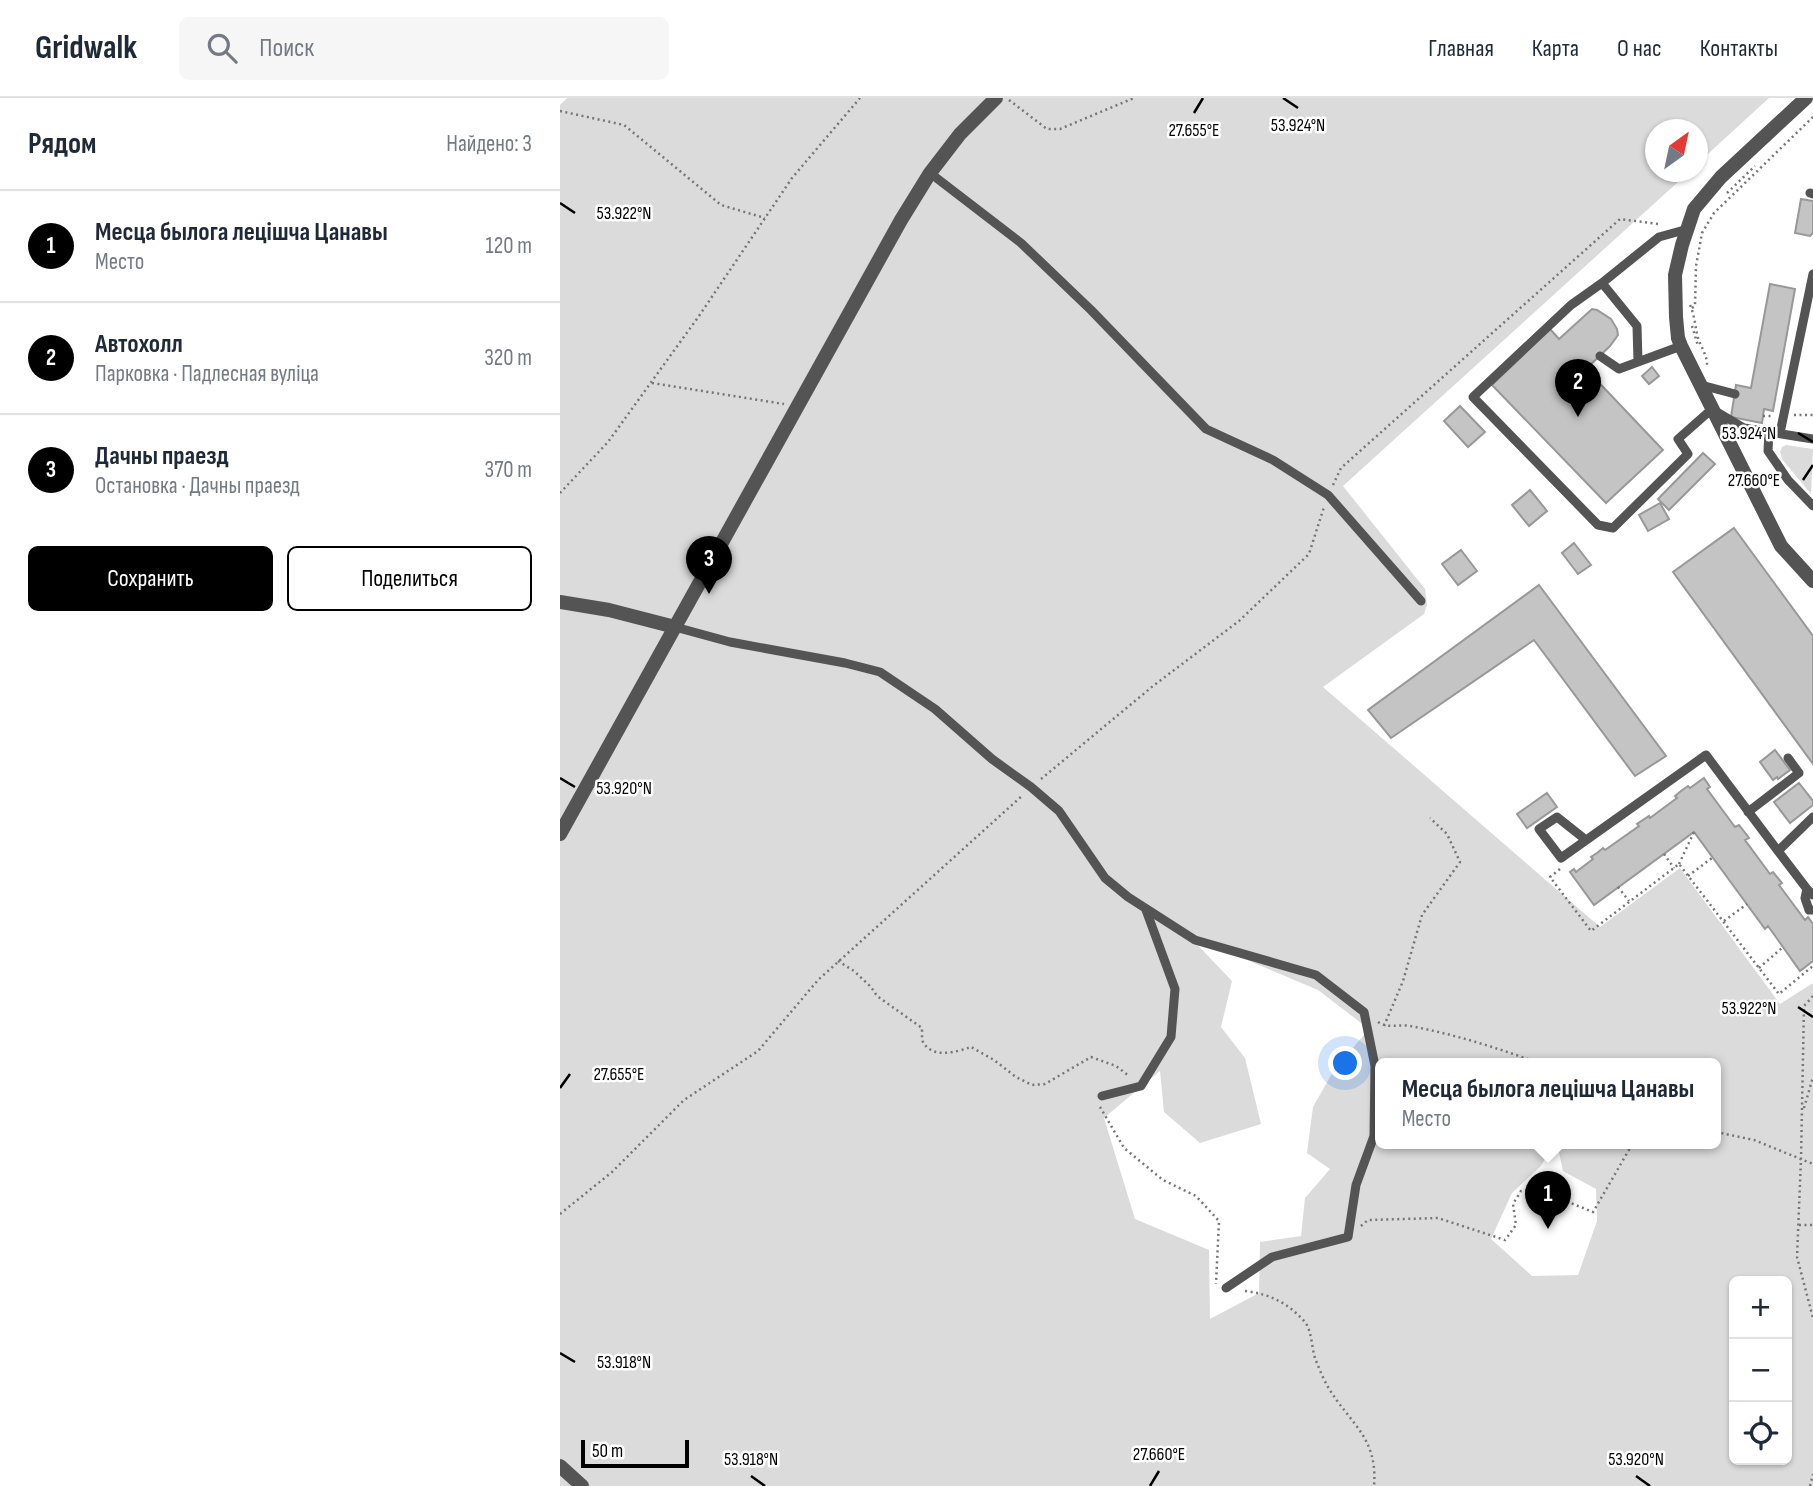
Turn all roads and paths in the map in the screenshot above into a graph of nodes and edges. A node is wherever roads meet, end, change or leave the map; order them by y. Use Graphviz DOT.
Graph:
graph roads {
  1 [pos="860,98"];
  2 [pos="996,98"];
  3 [pos="1006,98"];
  4 [pos="1134,98"];
  5 [pos="1806,98"];
  6 [pos="560,111"];
  7 [pos="1813,111"];
  8 [pos="1813,117"];
  9 [pos="930,173"];
  10 [pos="765,218"];
  11 [pos="1660,225"];
  12 [pos="1688,229"];
  13 [pos="1813,274"];
  14 [pos="1690,278"];
  15 [pos="1602,283"];
  16 [pos="1689,302"];
  17 [pos="1692,308"];
  18 [pos="1681,346"];
  19 [pos="1600,356"];
  20 [pos="1638,362"];
  21 [pos="1704,379"];
  22 [pos="650,383"];
  23 [pos="1735,394"];
  24 [pos="797,406"];
  25 [pos="1712,409"];
  26 [pos="1769,431"];
  27 [pos="1780,433"];
  28 [pos="1813,439"];
  29 [pos="560,493"];
  30 [pos="1328,495"];
  31 [pos="1813,506"];
  32 [pos="1813,581"];
  33 [pos="1421,601"];
  34 [pos="560,602"];
  35 [pos="675,626"];
  36 [pos="1788,758"];
  37 [pos="1031,787"];
  38 [pos="1748,812"];
  39 [pos="1813,817"];
  40 [pos="1430,818"];
  41 [pos="1694,832"];
  42 [pos="560,834"];
  43 [pos="1586,840"];
  44 [pos="1778,851"];
  45 [pos="1664,854"];
  46 [pos="1712,858"];
  47 [pos="1679,864"];
  48 [pos="1674,867"];
  49 [pos="1560,869"];
  50 [pos="1688,876"];
  51 [pos="1618,887"];
  52 [pos="1810,892"];
  53 [pos="1629,902"];
  54 [pos="1747,904"];
  55 [pos="1146,910"];
  56 [pos="1813,910"];
  57 [pos="1724,922"];
  58 [pos="1783,947"];
  59 [pos="838,961"];
  60 [pos="1813,966"];
  61 [pos="1759,968"];
  62 [pos="1813,996"];
  63 [pos="1364,1012"];
  64 [pos="1384,1026"];
  65 [pos="1525,1058"];
  66 [pos="1813,1077"];
  67 [pos="1141,1086"];
  68 [pos="1102,1096"];
  69 [pos="1802,1114"];
  70 [pos="1721,1133"];
  71 [pos="1630,1149"];
  72 [pos="1801,1159"];
  73 [pos="1813,1164"];
  74 [pos="560,1214"];
  75 [pos="1798,1225"];
  76 [pos="1813,1225"];
  77 [pos="1348,1237"];
  78 [pos="1226,1288"];
  79 [pos="1813,1318"];
  80 [pos="560,1466"];
  81 [pos="1813,1474"];
  82 [pos="582,1486"];
  83 [pos="1374,1486"];
  84 [pos="1810,1486"];
  1 -- 10 [label="path"];
  2 -- 9 [label="street"];
  3 -- 4 [label="path"];
  5 -- 12 [label="street"];
  6 -- 10 [label="path"];
  7 -- 14 [label="path"];
  8 -- 17 [label="path"];
  9 -- 24 [label="street"];
  9 -- 30 [label="lane"];
  10 -- 22 [label="path"];
  11 -- 30 [label="path"];
  12 -- 15 [label="lane"];
  12 -- 18 [label="street"];
  13 -- 27 [label="lane"];
  15 -- 20 [label="lane"];
  15 -- 25 [label="lane"];
  16 -- 17 [label="path"];
  17 -- 21 [label="path"];
  18 -- 20 [label="lane"];
  18 -- 21 [label="street"];
  19 -- 20 [label="lane"];
  21 -- 23 [label="lane"];
  21 -- 25 [label="street"];
  22 -- 24 [label="path"];
  22 -- 29 [label="path"];
  24 -- 35 [label="street"];
  25 -- 26 [label="lane"];
  25 -- 32 [label="street"];
  26 -- 27 [label="lane"];
  26 -- 31 [label="lane"];
  27 -- 28 [label="lane"];
  30 -- 33 [label="lane"];
  30 -- 37 [label="path"];
  34 -- 35 [label="street"];
  35 -- 37 [label="lane"];
  35 -- 42 [label="street"];
  36 -- 38 [label="lane"];
  37 -- 55 [label="lane"];
  37 -- 59 [label="path"];
  38 -- 43 [label="lane"];
  38 -- 44 [label="lane"];
  39 -- 44 [label="lane"];
  40 -- 64 [label="path"];
  41 -- 47 [label="path"];
  43 -- 43 [label="lane"];
  44 -- 52 [label="lane"];
  45 -- 48 [label="path"];
  46 -- 50 [label="path"];
  47 -- 48 [label="path"];
  47 -- 50 [label="path"];
  48 -- 53 [label="path"];
  49 -- 53 [label="path"];
  50 -- 57 [label="path"];
  51 -- 53 [label="path"];
  52 -- 56 [label="lane"];
  54 -- 57 [label="path"];
  55 -- 63 [label="lane"];
  55 -- 67 [label="lane"];
  57 -- 61 [label="path"];
  58 -- 61 [label="path"];
  59 -- 67 [label="path"];
  59 -- 74 [label="path"];
  60 -- 61 [label="path"];
  62 -- 69 [label="path"];
  63 -- 64 [label="path"];
  63 -- 77 [label="lane"];
  64 -- 65 [label="path"];
  66 -- 69 [label="path"];
  67 -- 68 [label="lane"];
  68 -- 78 [label="path"];
  69 -- 72 [label="path"];
  70 -- 72 [label="path"];
  71 -- 77 [label="path"];
  72 -- 73 [label="path"];
  72 -- 75 [label="path"];
  75 -- 76 [label="path"];
  75 -- 79 [label="path"];
  77 -- 78 [label="lane"];
  78 -- 83 [label="path"];
  80 -- 82 [label="street"];
  81 -- 84 [label="path"];
}
